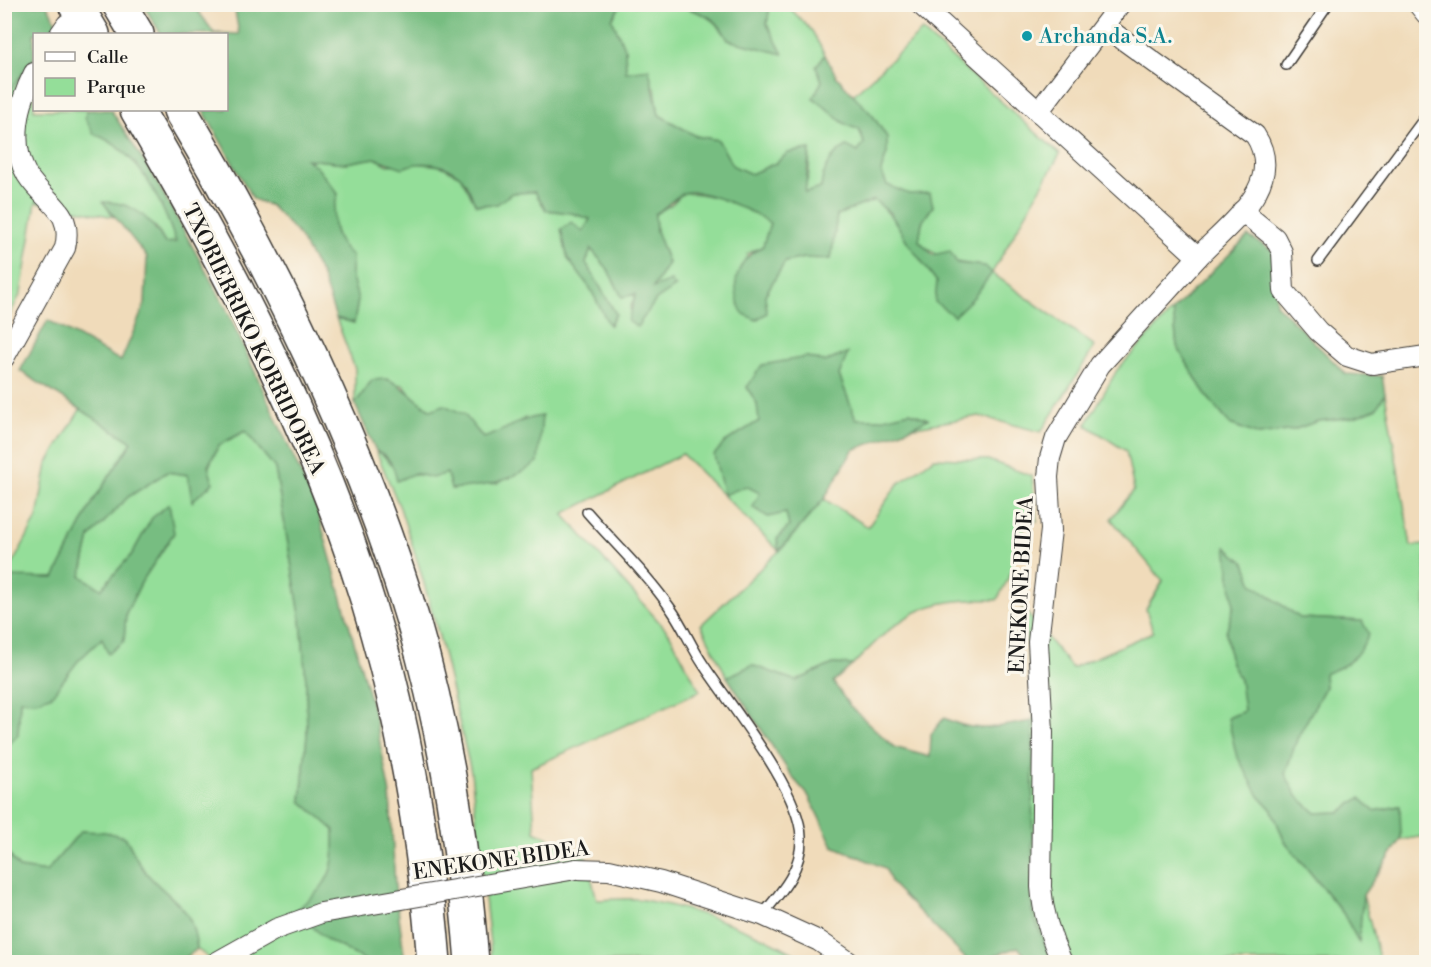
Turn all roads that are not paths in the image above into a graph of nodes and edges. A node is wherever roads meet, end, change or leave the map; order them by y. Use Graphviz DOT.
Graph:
graph roads {
  1 [pos="119,4"];
  2 [pos="920,4"];
  3 [pos="1119,4"];
  4 [pos="1328,4"];
  5 [pos="1418,4"];
  6 [pos="1426,14"];
  7 [pos="1104,26"];
  8 [pos="136,33"];
  9 [pos="1286,65"];
  10 [pos="33,75"];
  11 [pos="138,111"];
  12 [pos="181,111"];
  13 [pos="1038,112"];
  14 [pos="1426,116"];
  15 [pos="1242,211"];
  16 [pos="1198,257"];
  17 [pos="1318,261"];
  18 [pos="1426,356"];
  19 [pos="4,358"];
  20 [pos="587,512"];
  21 [pos="762,915"];
  22 [pos="217,963"];
  23 [pos="434,963"];
  24 [pos="472,963"];
  25 [pos="849,963"];
  26 [pos="1062,963"];
  1 -- 8 [label="highway"];
  2 -- 13 [label="street"];
  3 -- 7 [label="street"];
  4 -- 9 [label="lane"];
  5 -- 6 [label="street"];
  7 -- 13 [label="street"];
  7 -- 15 [label="street, ENEKONE BIDEA"];
  10 -- 19 [label="street"];
  11 -- 23 [label="highway, TXORIERRIKO KORRIDOREA"];
  12 -- 24 [label="highway, TXORIERRIKO KORRIDOREA"];
  13 -- 16 [label="street"];
  14 -- 17 [label="lane"];
  15 -- 16 [label="street, ENEKONE BIDEA"];
  15 -- 18 [label="street"];
  16 -- 26 [label="street, ENEKONE BIDEA"];
  20 -- 21 [label="lane"];
  21 -- 22 [label="street, ENEKONE BIDEA, bridge"];
  21 -- 25 [label="street, ENEKONE BIDEA"];
}
